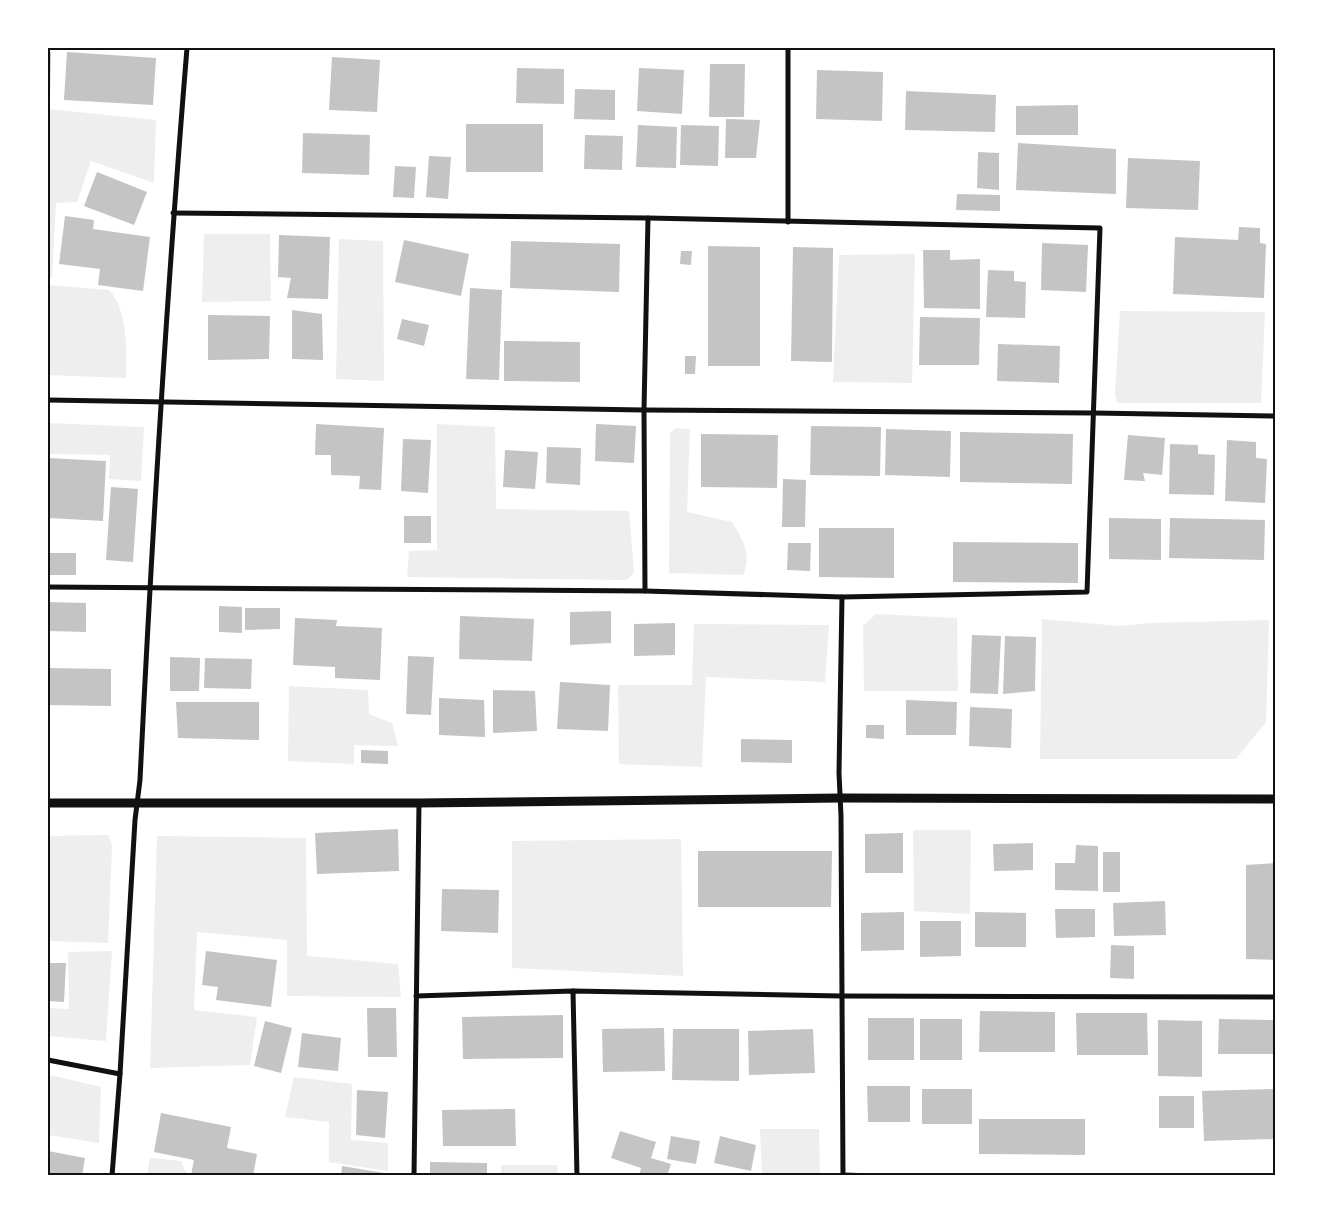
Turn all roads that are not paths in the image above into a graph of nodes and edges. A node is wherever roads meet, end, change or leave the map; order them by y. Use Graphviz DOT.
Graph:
graph roads {
  1 [pos="187,48"];
  2 [pos="788,48"];
  3 [pos="173,213"];
  4 [pos="648,218"];
  5 [pos="788,222"];
  6 [pos="48,400"];
  7 [pos="160,402"];
  8 [pos="644,410"];
  9 [pos="1094,413"];
  10 [pos="1276,416"];
  11 [pos="48,587"];
  12 [pos="149,587"];
  13 [pos="645,591"];
  14 [pos="842,597"];
  15 [pos="840,798"];
  16 [pos="1276,799"];
  17 [pos="138,802"];
  18 [pos="419,802"];
  19 [pos="48,803"];
  20 [pos="574,992"];
  21 [pos="416,996"];
  22 [pos="842,996"];
  23 [pos="1276,997"];
  24 [pos="48,1060"];
  25 [pos="120,1074"];
  26 [pos="843,1175"];
  27 [pos="112,1176"];
  28 [pos="414,1176"];
  29 [pos="577,1176"];
  30 [pos="874,1176"];
  1 -- 3 [label="street"];
  2 -- 5 [label="street"];
  3 -- 4 [label="street"];
  3 -- 7 [label="street"];
  4 -- 5 [label="street"];
  4 -- 8 [label="street"];
  5 -- 9 [label="street"];
  6 -- 7 [label="street"];
  7 -- 8 [label="street"];
  7 -- 12 [label="street"];
  8 -- 9 [label="street"];
  8 -- 13 [label="street"];
  9 -- 10 [label="street"];
  9 -- 14 [label="street"];
  11 -- 12 [label="street"];
  12 -- 13 [label="street"];
  12 -- 17 [label="street"];
  13 -- 14 [label="street"];
  14 -- 15 [label="street"];
  15 -- 16 [label="street"];
  15 -- 18 [label="street"];
  15 -- 22 [label="street"];
  17 -- 18 [label="street"];
  17 -- 19 [label="street"];
  17 -- 25 [label="street"];
  18 -- 21 [label="street"];
  20 -- 21 [label="street"];
  20 -- 22 [label="street"];
  20 -- 29 [label="street"];
  21 -- 28 [label="street"];
  22 -- 23 [label="street"];
  22 -- 26 [label="street"];
  24 -- 25 [label="street"];
  25 -- 27 [label="street"];
  26 -- 30 [label="street"];
}
